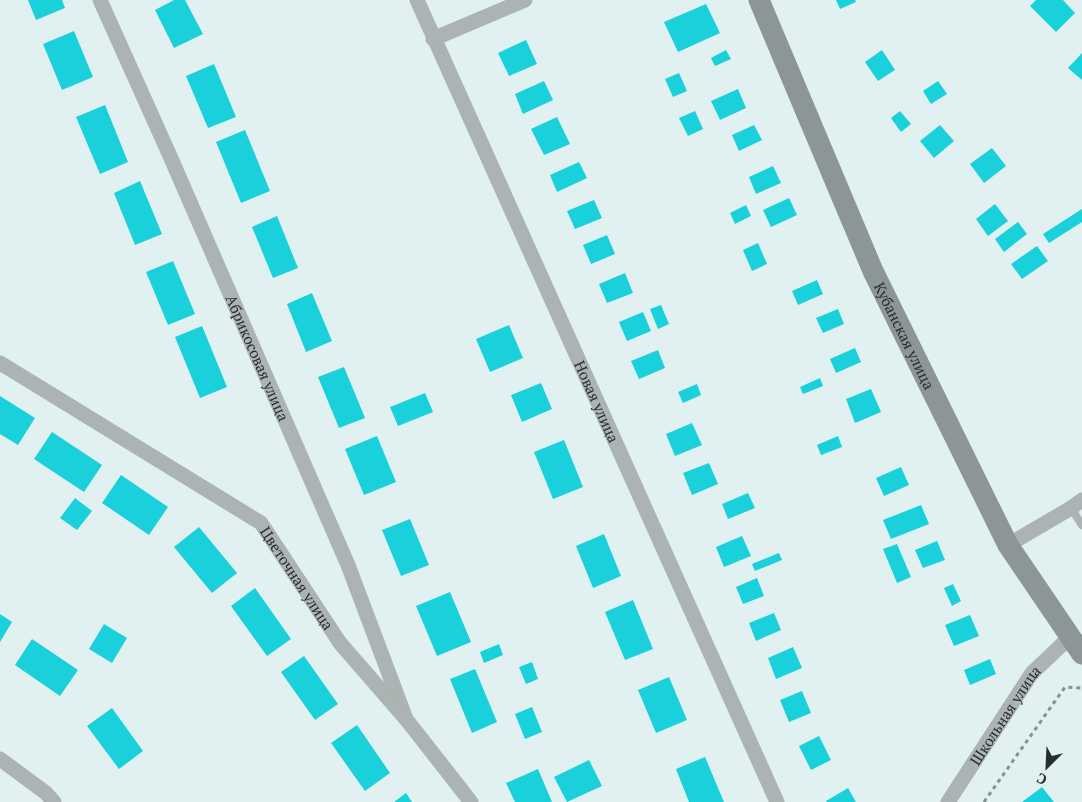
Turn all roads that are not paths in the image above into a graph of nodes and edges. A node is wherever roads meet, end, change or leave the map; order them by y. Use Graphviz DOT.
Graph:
graph roads {
  1 [pos="100,0"];
  2 [pos="417,0"];
  3 [pos="525,0"];
  4 [pos="759,0"];
  5 [pos="433,39"];
  6 [pos="0,363"];
  7 [pos="1077,504"];
  8 [pos="1082,525"];
  9 [pos="1008,545"];
  10 [pos="1076,646"];
  11 [pos="406,719"];
  12 [pos="0,759"];
  13 [pos="54,802"];
  14 [pos="471,802"];
  15 [pos="776,802"];
  16 [pos="948,802"];
  1 -- 11 [label="street, Абрикосовая улица"];
  2 -- 5 [label="street, Новая улица"];
  3 -- 5 [label="street"];
  4 -- 9 [label="main road, Кубанская улица"];
  5 -- 15 [label="street, Новая улица"];
  6 -- 11 [label="street, Цветочная улица"];
  7 -- 8 [label="lane"];
  7 -- 9 [label="street"];
  9 -- 10 [label="main road, Кубанская улица"];
  10 -- 16 [label="street, Школьная улица"];
  11 -- 14 [label="street, Цветочная улица"];
  12 -- 13 [label="street"];
}
